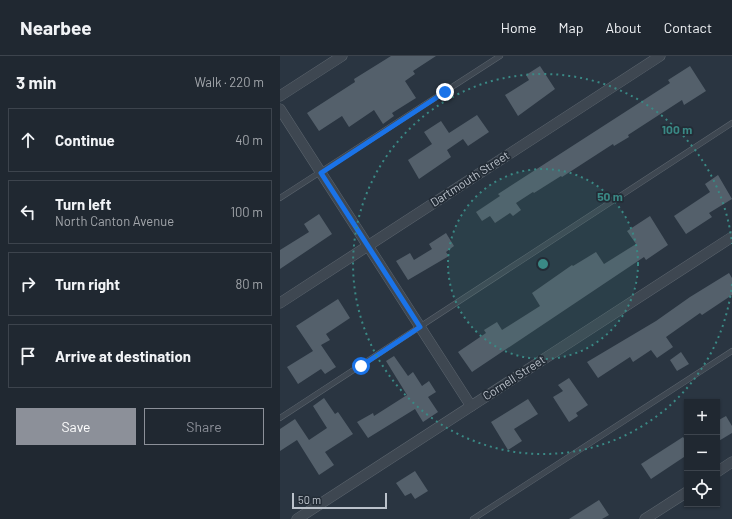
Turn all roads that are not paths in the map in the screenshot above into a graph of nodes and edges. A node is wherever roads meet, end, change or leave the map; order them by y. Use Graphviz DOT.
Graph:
graph roads {
  1 [pos="342,56"];
  2 [pos="500,56"];
  3 [pos="660,56"];
  4 [pos="280,96"];
  5 [pos="280,109"];
  6 [pos="732,123"];
  7 [pos="321,173"];
  8 [pos="280,198"];
  9 [pos="732,237"];
  10 [pos="368,246"];
  11 [pos="280,303"];
  12 [pos="420,327"];
  13 [pos="732,350"];
  14 [pos="471,406"];
  15 [pos="280,418"];
  16 [pos="732,462"];
  17 [pos="718,471"];
  18 [pos="684,494"];
  19 [pos="297,519"];
  20 [pos="473,519"];
  21 [pos="645,519"];
  1 -- 4 [label="street"];
  2 -- 7 [label="lane"];
  3 -- 10 [label="street, Dartmouth Street"];
  5 -- 7 [label="street"];
  6 -- 12 [label="lane"];
  7 -- 8 [label="lane"];
  7 -- 10 [label="street"];
  9 -- 14 [label="street, Cornell Street"];
  10 -- 11 [label="street, Dartmouth Street"];
  10 -- 12 [label="street"];
  12 -- 14 [label="street"];
  12 -- 15 [label="lane"];
  13 -- 20 [label="lane"];
  14 -- 19 [label="street, Cornell Street"];
  16 -- 17 [label="street"];
  18 -- 21 [label="street"];
}
